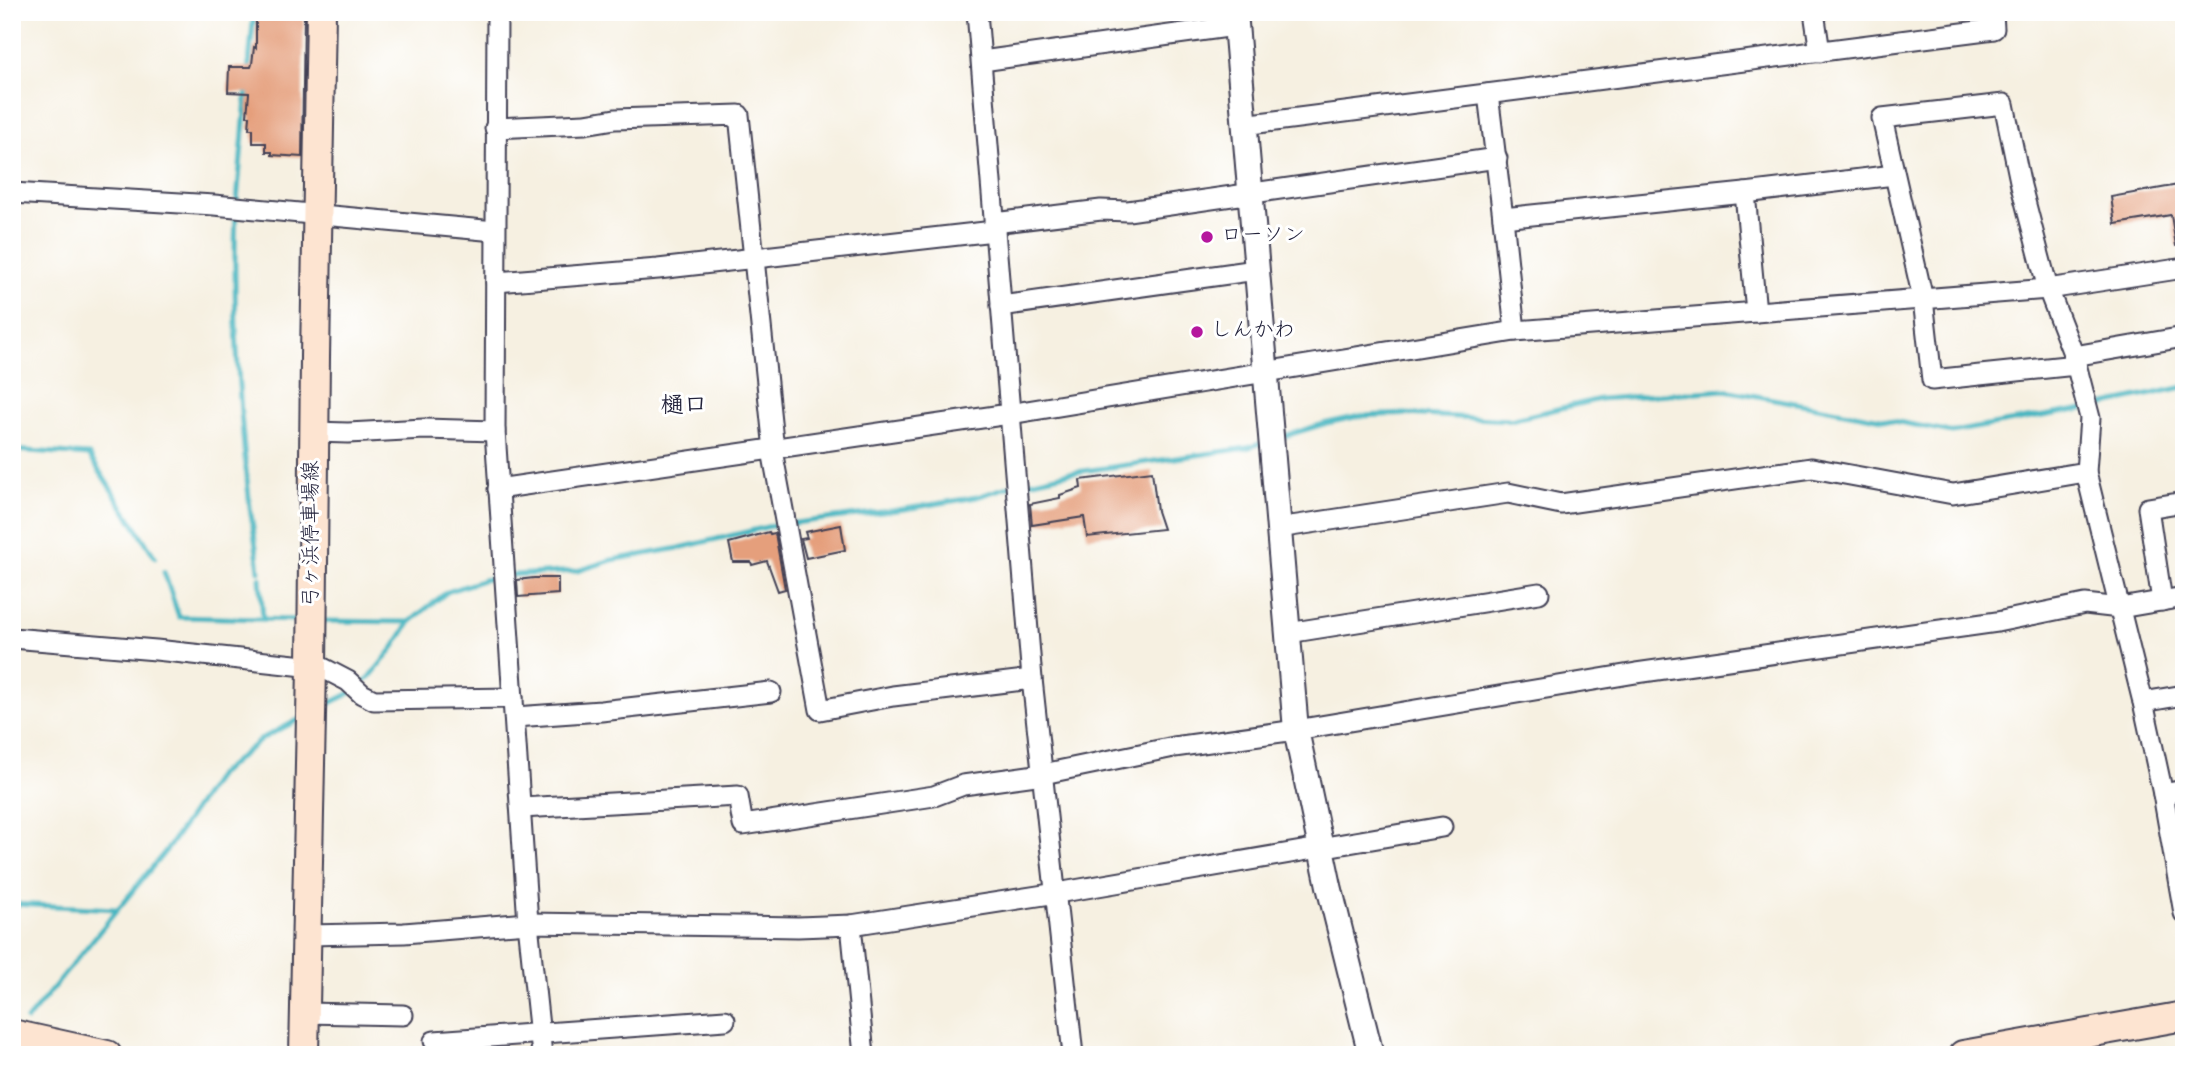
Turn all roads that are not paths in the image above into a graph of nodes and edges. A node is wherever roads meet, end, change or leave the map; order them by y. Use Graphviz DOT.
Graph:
graph roads {
  1 [pos="321,12"];
  2 [pos="497,12"];
  3 [pos="977,12"];
  4 [pos="1814,12"];
  5 [pos="1993,12"];
  6 [pos="1235,19"];
  7 [pos="1820,52"];
  8 [pos="982,61"];
  9 [pos="1488,94"];
  10 [pos="1243,125"];
  11 [pos="495,128"];
  12 [pos="1497,158"];
  13 [pos="1894,175"];
  14 [pos="12,193"];
  15 [pos="1250,193"];
  16 [pos="1745,193"];
  17 [pos="318,215"];
  18 [pos="1503,218"];
  19 [pos="994,227"];
  20 [pos="495,231"];
  21 [pos="754,258"];
  22 [pos="2184,268"];
  23 [pos="1256,270"];
  24 [pos="496,282"];
  25 [pos="2048,289"];
  26 [pos="1923,299"];
  27 [pos="1001,306"];
  28 [pos="1756,312"];
  29 [pos="1515,331"];
  30 [pos="2184,337"];
  31 [pos="2075,361"];
  32 [pos="1264,371"];
  33 [pos="1009,414"];
  34 [pos="495,431"];
  35 [pos="314,432"];
  36 [pos="773,450"];
  37 [pos="2085,472"];
  38 [pos="498,489"];
  39 [pos="2184,502"];
  40 [pos="1278,528"];
  41 [pos="1539,593"];
  42 [pos="2184,597"];
  43 [pos="2162,601"];
  44 [pos="2120,608"];
  45 [pos="1288,633"];
  46 [pos="12,638"];
  47 [pos="312,667"];
  48 [pos="1032,680"];
  49 [pos="771,692"];
  50 [pos="2184,695"];
  51 [pos="2143,702"];
  52 [pos="514,708"];
  53 [pos="1296,730"];
  54 [pos="1043,774"];
  55 [pos="2184,790"];
  56 [pos="2163,794"];
  57 [pos="521,808"];
  58 [pos="1443,827"];
  59 [pos="1321,847"];
  60 [pos="1056,893"];
  61 [pos="2184,913"];
  62 [pos="528,923"];
  63 [pos="851,925"];
  64 [pos="308,935"];
  65 [pos="305,1013"];
  66 [pos="403,1015"];
  67 [pos="2184,1016"];
  68 [pos="725,1020"];
  69 [pos="12,1034"];
  70 [pos="540,1034"];
  71 [pos="433,1041"];
  72 [pos="107,1055"];
  73 [pos="304,1055"];
  74 [pos="542,1055"];
  75 [pos="864,1055"];
  76 [pos="1073,1055"];
  77 [pos="1371,1055"];
  78 [pos="1963,1055"];
  1 -- 17 [label="main road, 弓ヶ浜停車場線"];
  2 -- 11 [label="street"];
  3 -- 8 [label="street"];
  4 -- 7 [label="street"];
  5 -- 7 [label="street"];
  6 -- 8 [label="street"];
  6 -- 10 [label="street"];
  7 -- 9 [label="street"];
  8 -- 19 [label="street"];
  9 -- 10 [label="street"];
  9 -- 12 [label="street"];
  10 -- 15 [label="street"];
  11 -- 20 [label="street"];
  11 -- 21 [label="street"];
  12 -- 15 [label="street"];
  12 -- 18 [label="street"];
  13 -- 16 [label="street"];
  13 -- 25 [label="street"];
  13 -- 26 [label="street"];
  14 -- 17 [label="street"];
  15 -- 19 [label="street"];
  15 -- 23 [label="street"];
  16 -- 18 [label="street"];
  16 -- 28 [label="street"];
  17 -- 20 [label="street"];
  17 -- 35 [label="main road, 弓ヶ浜停車場線"];
  18 -- 29 [label="street"];
  19 -- 21 [label="street"];
  19 -- 27 [label="street"];
  20 -- 24 [label="street"];
  21 -- 24 [label="street"];
  21 -- 36 [label="street"];
  22 -- 25 [label="street"];
  23 -- 27 [label="street"];
  23 -- 32 [label="street"];
  24 -- 34 [label="street"];
  25 -- 26 [label="street"];
  25 -- 31 [label="street"];
  26 -- 28 [label="street"];
  26 -- 31 [label="street"];
  27 -- 33 [label="street"];
  28 -- 29 [label="street"];
  29 -- 32 [label="street"];
  30 -- 31 [label="street"];
  31 -- 37 [label="street"];
  32 -- 33 [label="street"];
  32 -- 40 [label="street"];
  33 -- 36 [label="street"];
  33 -- 48 [label="street"];
  34 -- 35 [label="street"];
  34 -- 38 [label="street"];
  35 -- 47 [label="main road, 弓ヶ浜停車場線"];
  36 -- 38 [label="street"];
  36 -- 48 [label="street"];
  37 -- 40 [label="street"];
  37 -- 44 [label="street"];
  38 -- 52 [label="street"];
  39 -- 43 [label="street"];
  40 -- 45 [label="street"];
  41 -- 45 [label="street"];
  42 -- 43 [label="street"];
  43 -- 44 [label="street"];
  44 -- 51 [label="street"];
  44 -- 53 [label="street"];
  45 -- 53 [label="street"];
  46 -- 47 [label="street"];
  47 -- 52 [label="street"];
  47 -- 64 [label="main road, 弓ヶ浜停車場線"];
  48 -- 54 [label="street"];
  49 -- 52 [label="street"];
  50 -- 51 [label="street"];
  51 -- 56 [label="street"];
  52 -- 57 [label="street"];
  53 -- 54 [label="street"];
  53 -- 59 [label="street"];
  54 -- 57 [label="street"];
  54 -- 60 [label="street"];
  55 -- 56 [label="street"];
  56 -- 61 [label="street"];
  57 -- 62 [label="street"];
  58 -- 59 [label="street"];
  59 -- 60 [label="street"];
  59 -- 77 [label="street"];
  60 -- 63 [label="street"];
  60 -- 76 [label="street"];
  62 -- 63 [label="street"];
  62 -- 64 [label="street"];
  62 -- 70 [label="street"];
  63 -- 75 [label="street"];
  64 -- 65 [label="main road, 弓ヶ浜停車場線"];
  65 -- 66 [label="street"];
  65 -- 73 [label="main road, 弓ヶ浜停車場線"];
  67 -- 78 [label="main road"];
  68 -- 70 [label="street"];
  69 -- 72 [label="main road"];
  70 -- 71 [label="street"];
  70 -- 74 [label="street"];
}
